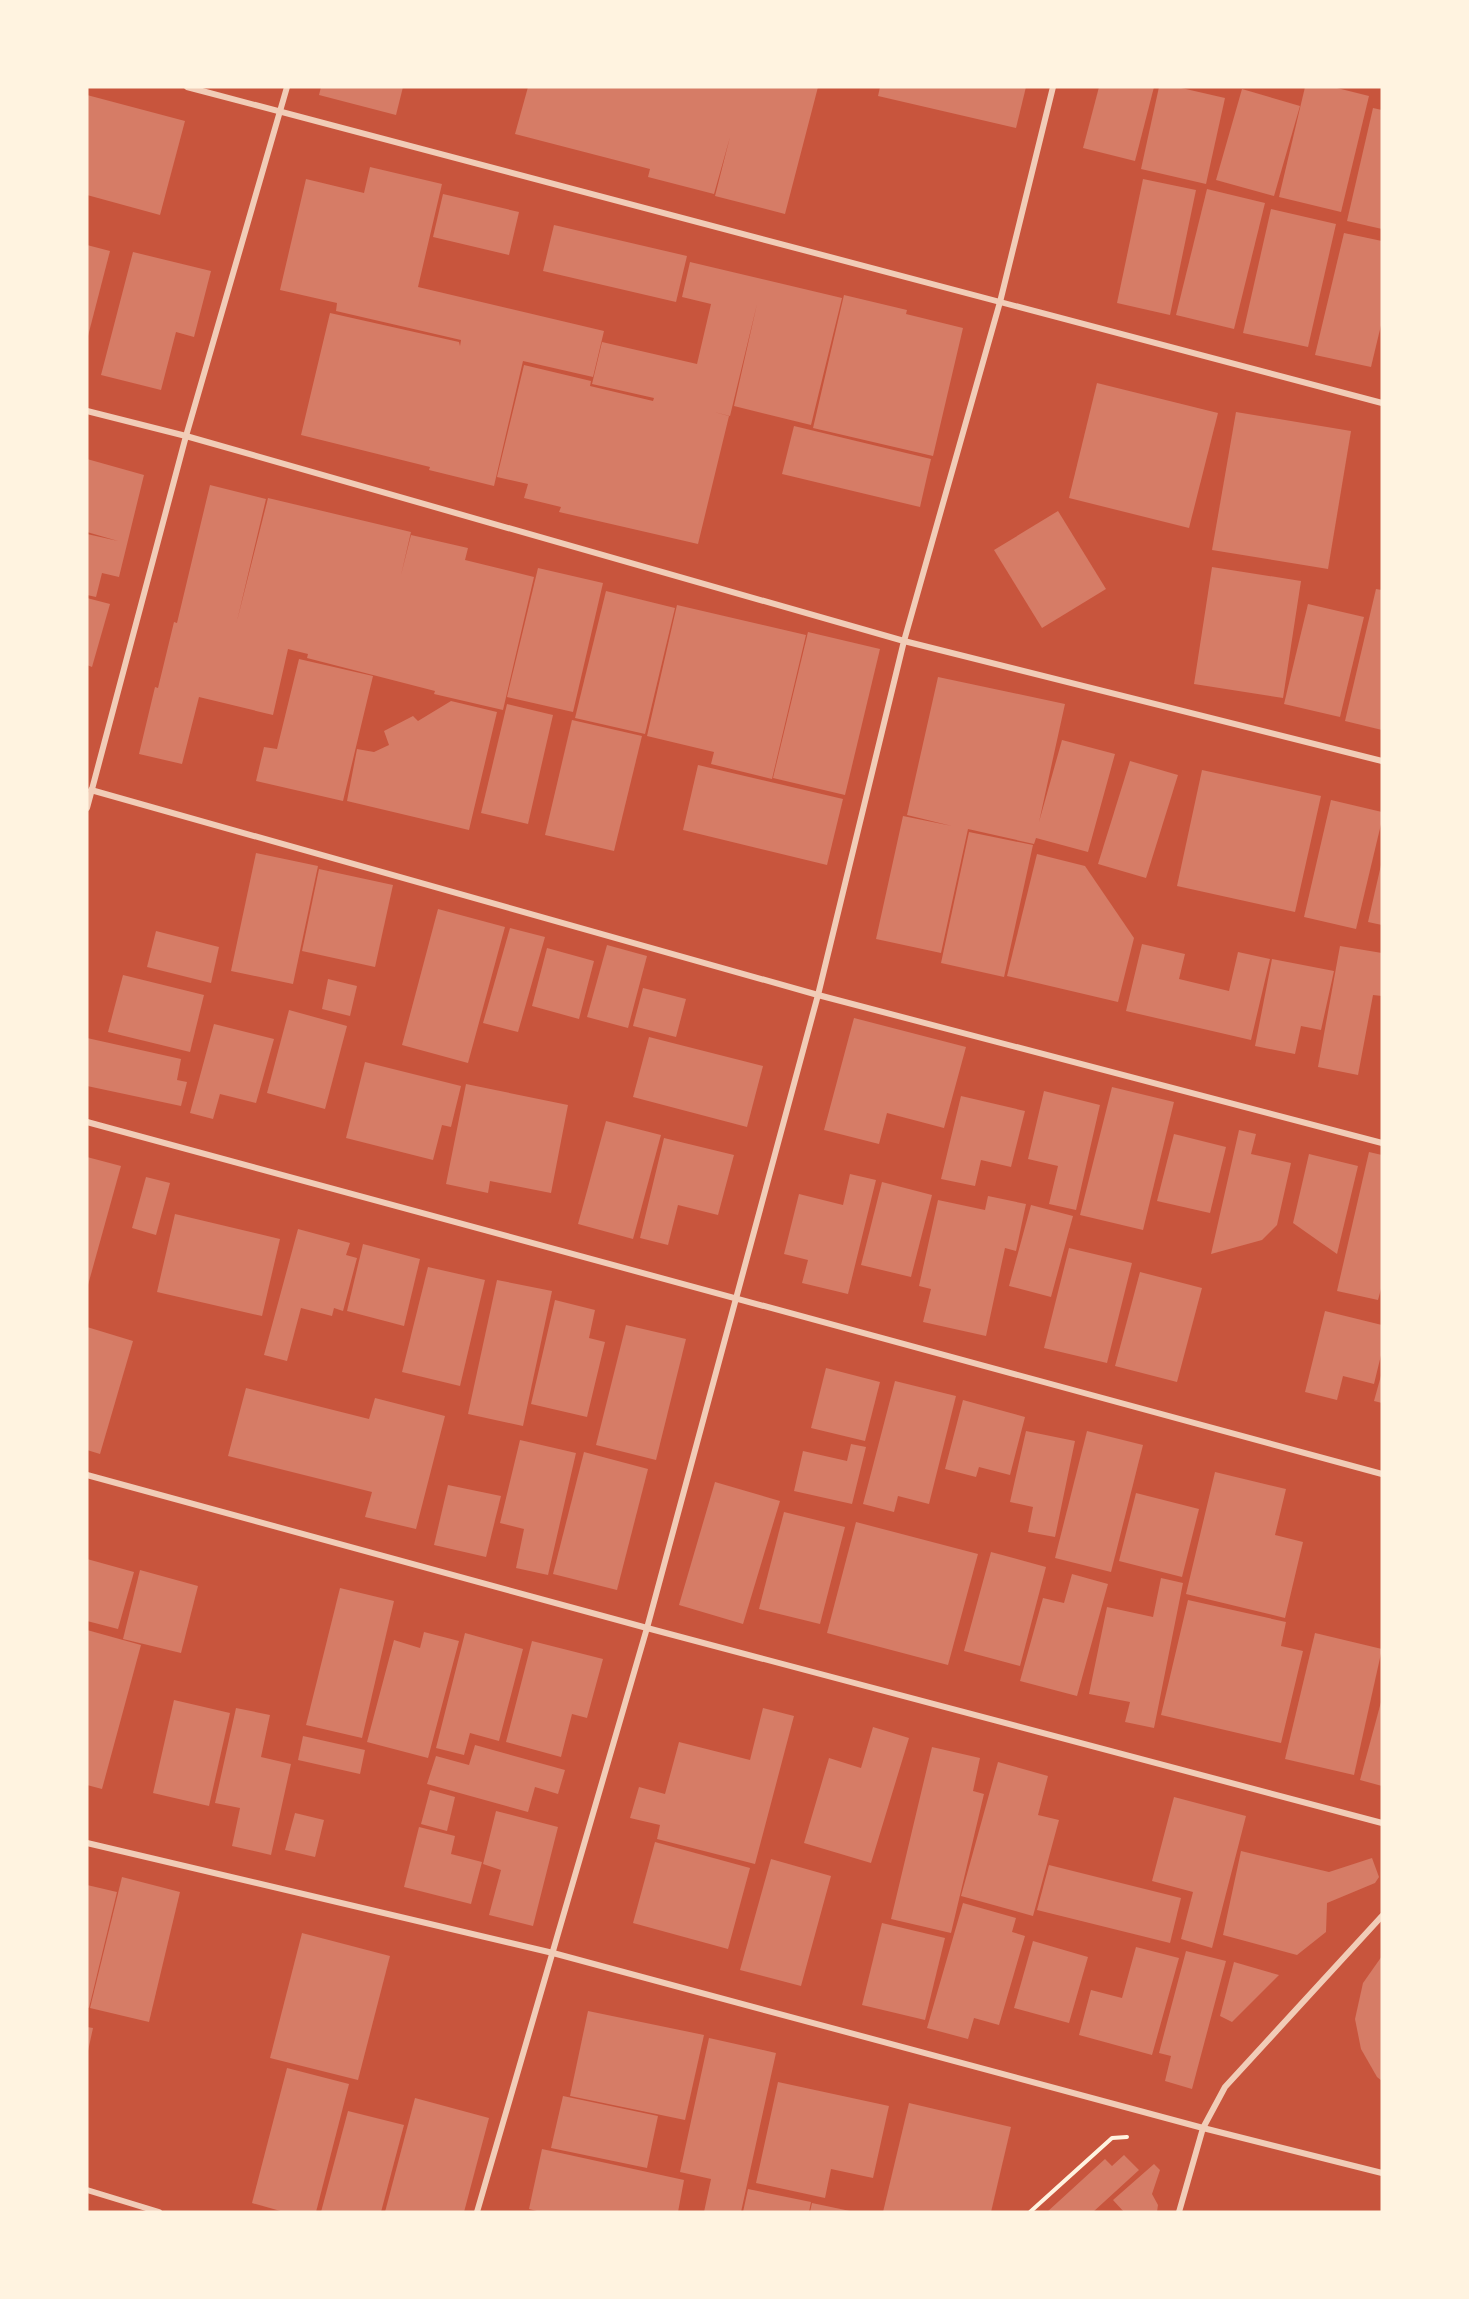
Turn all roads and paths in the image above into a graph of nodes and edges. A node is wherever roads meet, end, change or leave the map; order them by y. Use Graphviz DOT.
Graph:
graph roads {
  1 [pos="188,87"];
  2 [pos="287,87"];
  3 [pos="1053,87"];
  4 [pos="281,112"];
  5 [pos="1000,302"];
  6 [pos="1382,403"];
  7 [pos="87,411"];
  8 [pos="186,436"];
  9 [pos="904,641"];
  10 [pos="1382,761"];
  11 [pos="92,790"];
  12 [pos="87,808"];
  13 [pos="818,995"];
  14 [pos="87,1122"];
  15 [pos="1382,1143"];
  16 [pos="735,1299"];
  17 [pos="1382,1474"];
  18 [pos="87,1475"];
  19 [pos="647,1628"];
  20 [pos="1382,1823"];
  21 [pos="87,1843"];
  22 [pos="1382,1916"];
  23 [pos="553,1953"];
  24 [pos="1203,2128"];
  25 [pos="1135,2136"];
  26 [pos="1382,2173"];
  27 [pos="87,2190"];
  28 [pos="159,2212"];
  29 [pos="477,2212"];
  30 [pos="1030,2212"];
  31 [pos="1179,2212"];
  1 -- 4 [label="street"];
  2 -- 4 [label="street"];
  3 -- 5 [label="street"];
  4 -- 5 [label="street"];
  4 -- 8 [label="street"];
  5 -- 6 [label="street"];
  5 -- 9 [label="street"];
  7 -- 8 [label="street"];
  8 -- 9 [label="street"];
  8 -- 11 [label="street"];
  9 -- 10 [label="street"];
  9 -- 13 [label="street"];
  11 -- 12 [label="street"];
  11 -- 13 [label="street"];
  13 -- 15 [label="street"];
  13 -- 16 [label="street"];
  14 -- 16 [label="street"];
  16 -- 17 [label="street"];
  16 -- 19 [label="street"];
  18 -- 19 [label="street"];
  19 -- 20 [label="street"];
  19 -- 23 [label="street"];
  21 -- 23 [label="street"];
  22 -- 24 [label="street"];
  23 -- 24 [label="street"];
  23 -- 29 [label="street"];
  24 -- 26 [label="street"];
  24 -- 31 [label="street"];
  25 -- 30 [label="path"];
  27 -- 28 [label="street"];
}
